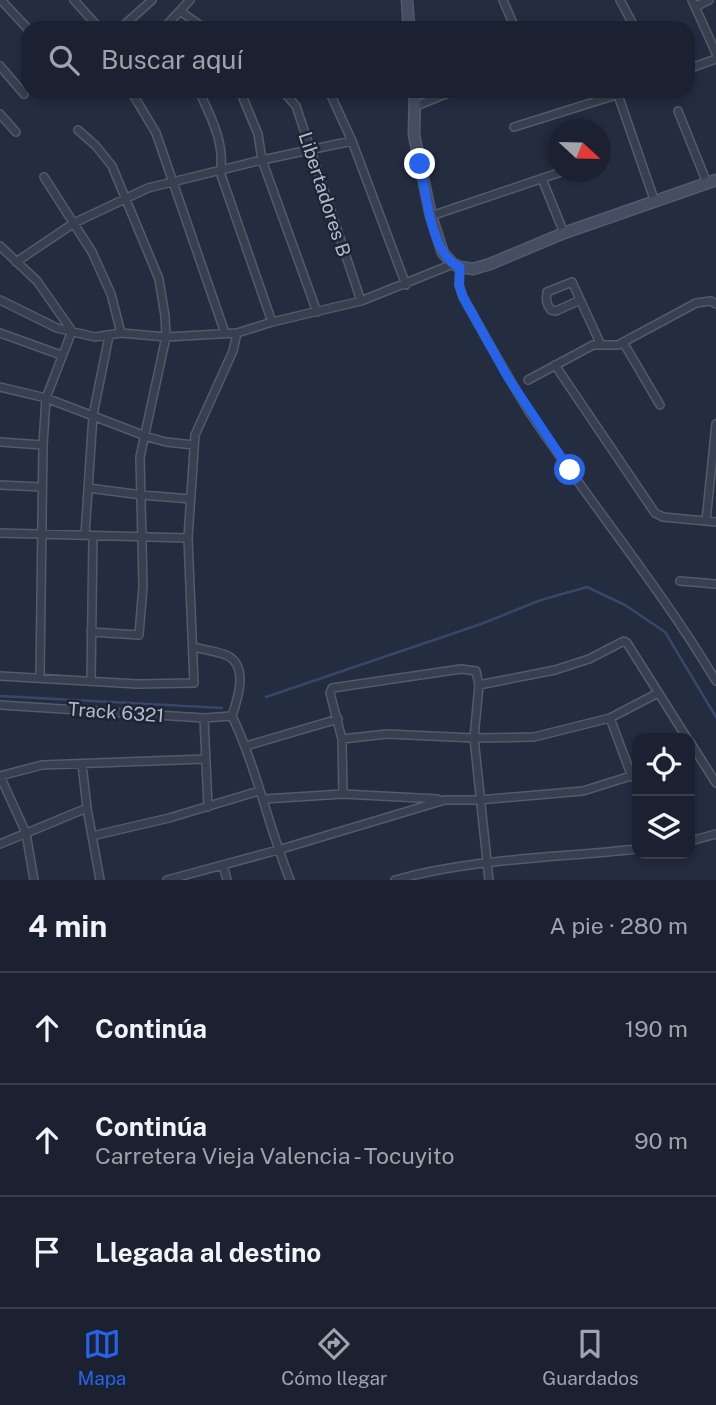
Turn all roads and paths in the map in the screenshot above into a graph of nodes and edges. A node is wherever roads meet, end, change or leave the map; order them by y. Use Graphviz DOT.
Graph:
graph roads {
  1 [pos="1,0"];
  2 [pos="74,0"];
  3 [pos="152,0"];
  4 [pos="190,0"];
  5 [pos="407,0"];
  6 [pos="503,0"];
  7 [pos="620,0"];
  8 [pos="709,0"];
  9 [pos="694,3"];
  10 [pos="180,11"];
  11 [pos="21,21"];
  12 [pos="93,21"];
  13 [pos="129,21"];
  14 [pos="171,21"];
  15 [pos="194,21"];
  16 [pos="408,21"];
  17 [pos="511,21"];
  18 [pos="631,21"];
  19 [pos="716,53"];
  20 [pos="716,59"];
  21 [pos="0,66"];
  22 [pos="695,66"];
  23 [pos="21,90"];
  24 [pos="135,98"];
  25 [pos="202,98"];
  26 [pos="243,98"];
  27 [pos="289,98"];
  28 [pos="332,98"];
  29 [pos="415,98"];
  30 [pos="436,98"];
  31 [pos="608,98"];
  32 [pos="619,98"];
  33 [pos="416,106"];
  34 [pos="678,111"];
  35 [pos="0,114"];
  36 [pos="514,127"];
  37 [pos="78,131"];
  38 [pos="16,132"];
  39 [pos="352,141"];
  40 [pos="310,150"];
  41 [pos="262,160"];
  42 [pos="220,172"];
  43 [pos="44,177"];
  44 [pos="548,177"];
  45 [pos="542,179"];
  46 [pos="711,182"];
  47 [pos="173,183"];
  48 [pos="125,197"];
  49 [pos="655,202"];
  50 [pos="431,216"];
  51 [pos="74,223"];
  52 [pos="565,233"];
  53 [pos="0,246"];
  54 [pos="16,262"];
  55 [pos="456,266"];
  56 [pos="406,285"];
  57 [pos="0,300"];
  58 [pos="580,300"];
  59 [pos="361,301"];
  60 [pos="716,304"];
  61 [pos="317,312"];
  62 [pos="272,322"];
  63 [pos="72,331"];
  64 [pos="0,333"];
  65 [pos="121,333"];
  66 [pos="225,333"];
  67 [pos="237,333"];
  68 [pos="109,337"];
  69 [pos="166,337"];
  70 [pos="623,342"];
  71 [pos="601,345"];
  72 [pos="61,355"];
  73 [pos="555,365"];
  74 [pos="528,380"];
  75 [pos="0,387"];
  76 [pos="46,398"];
  77 [pos="660,405"];
  78 [pos="93,415"];
  79 [pos="716,424"];
  80 [pos="143,435"];
  81 [pos="0,442"];
  82 [pos="43,445"];
  83 [pos="194,445"];
  84 [pos="0,485"];
  85 [pos="42,487"];
  86 [pos="88,488"];
  87 [pos="142,495"];
  88 [pos="191,499"];
  89 [pos="706,521"];
  90 [pos="716,522"];
  91 [pos="0,533"];
  92 [pos="41,536"];
  93 [pos="89,536"];
  94 [pos="142,538"];
  95 [pos="188,538"];
  96 [pos="680,581"];
  97 [pos="716,584"];
  98 [pos="91,632"];
  99 [pos="194,647"];
  100 [pos="0,676"];
  101 [pos="40,677"];
  102 [pos="91,680"];
  103 [pos="716,681"];
  104 [pos="479,685"];
  105 [pos="658,693"];
  106 [pos="0,705"];
  107 [pos="232,716"];
  108 [pos="204,718"];
  109 [pos="610,718"];
  110 [pos="338,719"];
  111 [pos="684,733"];
  112 [pos="474,738"];
  113 [pos="342,739"];
  114 [pos="246,746"];
  115 [pos="695,755"];
  116 [pos="205,759"];
  117 [pos="82,764"];
  118 [pos="632,770"];
  119 [pos="0,776"];
  120 [pos="632,776"];
  121 [pos="716,783"];
  122 [pos="259,791"];
  123 [pos="343,793"];
  124 [pos="264,799"];
  125 [pos="444,800"];
  126 [pos="479,800"];
  127 [pos="208,807"];
  128 [pos="87,808"];
  129 [pos="26,834"];
  130 [pos="716,834"];
  131 [pos="92,836"];
  132 [pos="695,840"];
  133 [pos="0,844"];
  134 [pos="632,849"];
  135 [pos="278,850"];
  136 [pos="488,861"];
  137 [pos="223,865"];
  138 [pos="34,880"];
  139 [pos="100,880"];
  140 [pos="167,880"];
  141 [pos="228,880"];
  142 [pos="290,880"];
  143 [pos="395,880"];
  144 [pos="489,880"];
  1 -- 11 [label="street"];
  2 -- 12 [label="street"];
  3 -- 13 [label="street"];
  4 -- 10 [label="street"];
  5 -- 16 [label="street"];
  6 -- 17 [label="street"];
  7 -- 18 [label="street"];
  8 -- 9 [label="street"];
  9 -- 19 [label="street"];
  10 -- 14 [label="street"];
  10 -- 15 [label="street"];
  20 -- 22 [label="street"];
  21 -- 23 [label="street"];
  24 -- 47 [label="street"];
  25 -- 42 [label="street"];
  26 -- 41 [label="street"];
  27 -- 40 [label="street, Libertadores B"];
  28 -- 39 [label="street"];
  29 -- 33 [label="street"];
  30 -- 33 [label="street"];
  31 -- 36 [label="street"];
  32 -- 49 [label="street"];
  33 -- 50 [label="street"];
  34 -- 46 [label="street"];
  35 -- 38 [label="street"];
  37 -- 48 [label="street"];
  39 -- 40 [label="street"];
  39 -- 56 [label="street"];
  40 -- 41 [label="street"];
  40 -- 59 [label="street, Libertadores B"];
  41 -- 42 [label="street"];
  41 -- 61 [label="street"];
  42 -- 47 [label="street"];
  42 -- 62 [label="street"];
  43 -- 51 [label="street"];
  44 -- 45 [label="street"];
  45 -- 50 [label="street"];
  45 -- 52 [label="street"];
  46 -- 49 [label="street"];
  47 -- 48 [label="street"];
  47 -- 66 [label="street"];
  48 -- 51 [label="street"];
  48 -- 69 [label="street"];
  49 -- 52 [label="street"];
  50 -- 55 [label="street"];
  51 -- 54 [label="street"];
  51 -- 65 [label="street"];
  52 -- 55 [label="street"];
  53 -- 54 [label="street"];
  54 -- 63 [label="street"];
  55 -- 56 [label="street"];
  55 -- 103 [label="street"];
  56 -- 59 [label="street"];
  57 -- 63 [label="street"];
  58 -- 58 [label="street"];
  58 -- 71 [label="street"];
  59 -- 61 [label="street"];
  60 -- 70 [label="street"];
  61 -- 62 [label="street"];
  62 -- 67 [label="street"];
  63 -- 68 [label="street"];
  63 -- 72 [label="street"];
  64 -- 72 [label="street"];
  65 -- 68 [label="street"];
  65 -- 69 [label="street"];
  66 -- 67 [label="street"];
  66 -- 69 [label="street"];
  67 -- 83 [label="street"];
  68 -- 78 [label="street"];
  69 -- 80 [label="street"];
  70 -- 71 [label="street"];
  70 -- 77 [label="street"];
  71 -- 73 [label="street"];
  72 -- 76 [label="street"];
  73 -- 74 [label="street"];
  73 -- 89 [label="street"];
  75 -- 76 [label="street"];
  76 -- 78 [label="street"];
  76 -- 82 [label="street"];
  78 -- 80 [label="street"];
  78 -- 86 [label="street"];
  79 -- 89 [label="street"];
  80 -- 83 [label="street"];
  80 -- 87 [label="street"];
  81 -- 82 [label="street"];
  82 -- 85 [label="street"];
  83 -- 88 [label="street"];
  84 -- 85 [label="street"];
  85 -- 92 [label="street"];
  86 -- 87 [label="street"];
  86 -- 93 [label="street"];
  87 -- 88 [label="street"];
  87 -- 94 [label="street"];
  88 -- 95 [label="street"];
  89 -- 90 [label="street"];
  91 -- 92 [label="street"];
  92 -- 93 [label="street"];
  92 -- 101 [label="street"];
  93 -- 94 [label="street"];
  93 -- 98 [label="street"];
  94 -- 95 [label="street"];
  94 -- 98 [label="street"];
  95 -- 99 [label="street"];
  96 -- 97 [label="street"];
  98 -- 102 [label="street"];
  99 -- 102 [label="street"];
  99 -- 107 [label="street"];
  100 -- 101 [label="street"];
  101 -- 102 [label="street"];
  104 -- 105 [label="street"];
  104 -- 110 [label="street"];
  104 -- 112 [label="street"];
  105 -- 109 [label="street"];
  105 -- 111 [label="street"];
  106 -- 108 [label="street, Track 6321"];
  107 -- 108 [label="street, Track 6321"];
  107 -- 114 [label="street"];
  108 -- 116 [label="street"];
  109 -- 112 [label="street"];
  109 -- 118 [label="street"];
  110 -- 113 [label="street"];
  110 -- 114 [label="street"];
  112 -- 113 [label="street"];
  112 -- 126 [label="street"];
  113 -- 123 [label="street"];
  114 -- 122 [label="street"];
  115 -- 121 [label="street"];
  116 -- 117 [label="street"];
  116 -- 127 [label="street"];
  117 -- 119 [label="street"];
  117 -- 128 [label="street"];
  119 -- 129 [label="street"];
  120 -- 126 [label="street"];
  122 -- 124 [label="street"];
  122 -- 127 [label="street"];
  123 -- 124 [label="street"];
  123 -- 125 [label="street"];
  124 -- 135 [label="street"];
  125 -- 126 [label="street"];
  125 -- 135 [label="street"];
  126 -- 136 [label="street"];
  127 -- 131 [label="street"];
  128 -- 129 [label="street"];
  128 -- 131 [label="street"];
  129 -- 133 [label="street"];
  129 -- 138 [label="street"];
  130 -- 132 [label="street"];
  131 -- 139 [label="street"];
  134 -- 136 [label="street"];
  135 -- 137 [label="street"];
  135 -- 142 [label="street"];
  136 -- 143 [label="street"];
  136 -- 144 [label="street"];
  137 -- 140 [label="street"];
  137 -- 141 [label="street"];
}
